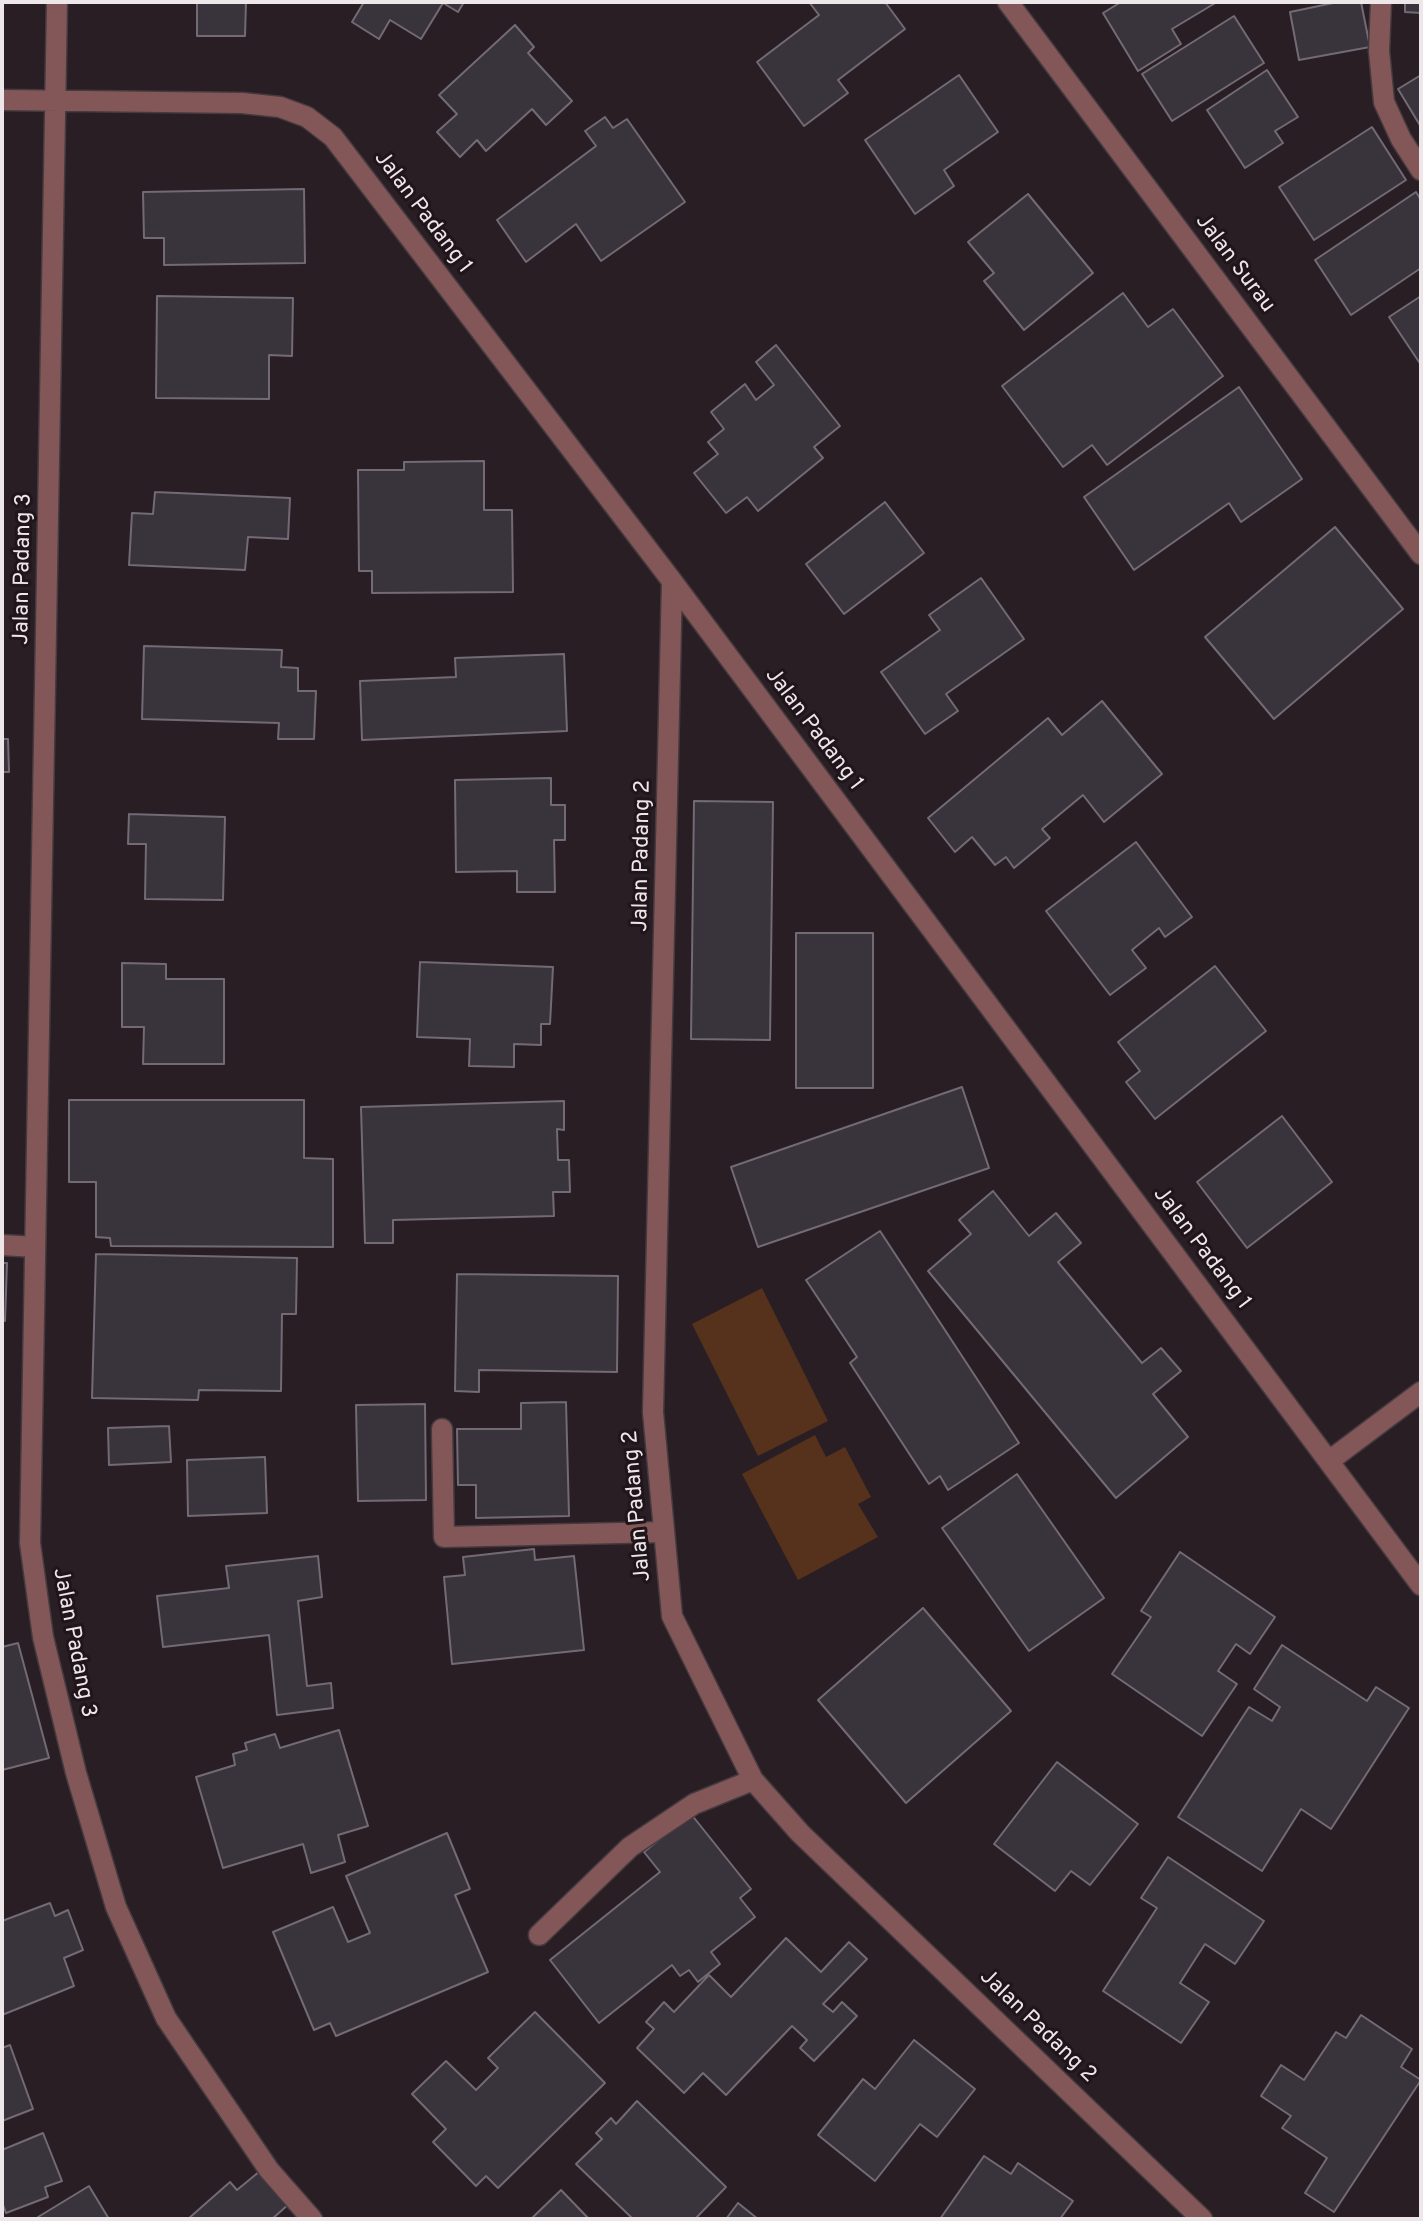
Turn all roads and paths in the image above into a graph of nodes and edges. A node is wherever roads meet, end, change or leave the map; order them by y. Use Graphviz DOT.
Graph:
graph roads {
  1 [pos="57,2"];
  2 [pos="1008,2"];
  3 [pos="1381,2"];
  4 [pos="2,100"];
  5 [pos="56,101"];
  6 [pos="1421,170"];
  7 [pos="1421,554"];
  8 [pos="672,581"];
  9 [pos="2,1245"];
  10 [pos="35,1247"];
  11 [pos="1421,1392"];
  12 [pos="442,1429"];
  13 [pos="1329,1461"];
  14 [pos="664,1532"];
  15 [pos="1421,1585"];
  16 [pos="753,1780"];
  17 [pos="539,1935"];
  18 [pos="312,2219"];
  19 [pos="1202,2219"];
  1 -- 5 [label="street, Jalan Padang 3"];
  2 -- 7 [label="street, Jalan Surau"];
  3 -- 6 [label="street"];
  4 -- 5 [label="street, Jalan Padang 1"];
  5 -- 8 [label="street, Jalan Padang 1"];
  5 -- 10 [label="street, Jalan Padang 3"];
  8 -- 13 [label="street, Jalan Padang 1"];
  8 -- 14 [label="street, Jalan Padang 2"];
  9 -- 10 [label="street"];
  10 -- 18 [label="street, Jalan Padang 3"];
  11 -- 13 [label="street"];
  12 -- 14 [label="street"];
  13 -- 15 [label="street, Jalan Padang 1"];
  14 -- 16 [label="street, Jalan Padang 2"];
  16 -- 17 [label="street"];
  16 -- 19 [label="street, Jalan Padang 2"];
}
